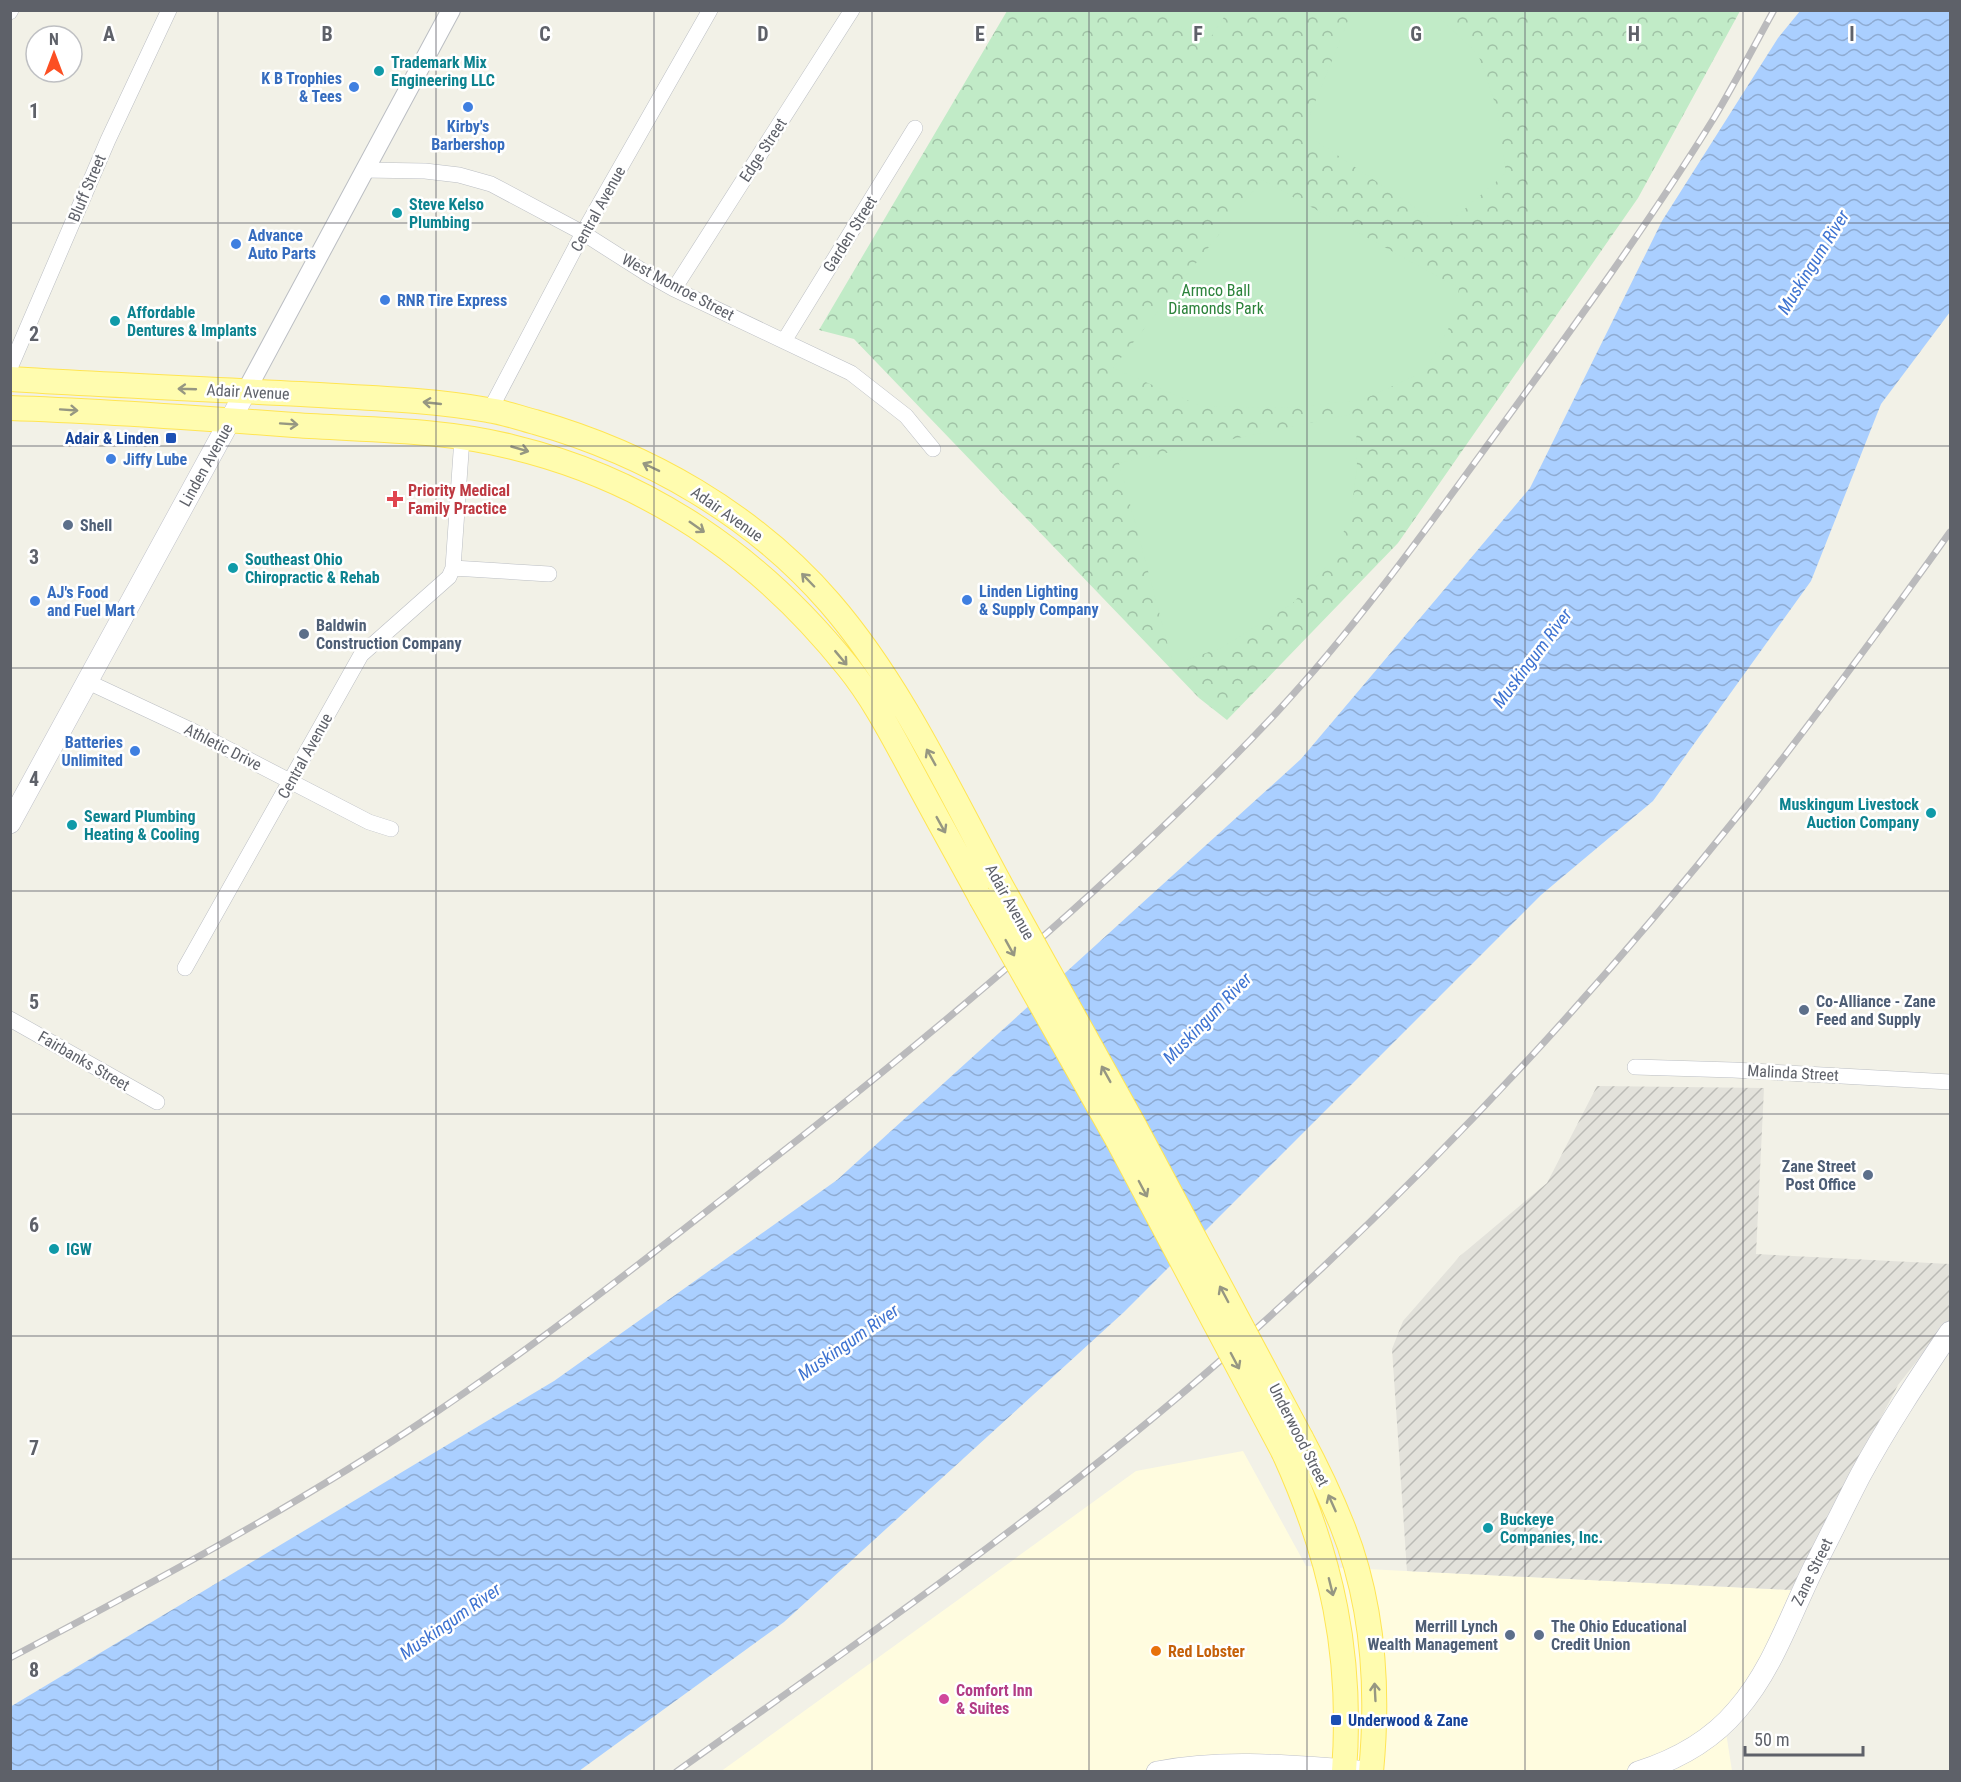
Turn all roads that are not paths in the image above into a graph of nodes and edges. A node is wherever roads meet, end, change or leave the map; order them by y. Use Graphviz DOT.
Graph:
graph roads {
  1 [pos="170,10"];
  2 [pos="451,10"];
  3 [pos="710,10"];
  4 [pos="852,10"];
  5 [pos="915,128"];
  6 [pos="364,170"];
  7 [pos="583,233"];
  8 [pos="674,289"];
  9 [pos="784,341"];
  10 [pos="10,368"];
  11 [pos="10,380"];
  12 [pos="246,391"];
  13 [pos="10,408"];
  14 [pos="490,410"];
  15 [pos="231,420"];
  16 [pos="462,438"];
  17 [pos="933,449"];
  18 [pos="453,568"];
  19 [pos="549,574"];
  20 [pos="86,681"];
  21 [pos="291,782"];
  22 [pos="10,823"];
  23 [pos="391,829"];
  24 [pos="990,890"];
  25 [pos="186,968"];
  26 [pos="10,1019"];
  27 [pos="1635,1067"];
  28 [pos="1950,1083"];
  29 [pos="157,1102"];
  30 [pos="1125,1131"];
  31 [pos="1950,1332"];
  32 [pos="1292,1445"];
  33 [pos="1344,1771"];
  34 [pos="1372,1771"];
  35 [pos="1157,1772"];
  36 [pos="1638,1772"];
  1 -- 10 [label="street, Bluff Street"];
  2 -- 6 [label="street, Linden Avenue"];
  3 -- 7 [label="street, Central Avenue"];
  4 -- 8 [label="street, Edge Street"];
  5 -- 9 [label="street, Garden Street"];
  6 -- 7 [label="street, West Monroe Street"];
  6 -- 12 [label="street, Linden Avenue"];
  7 -- 8 [label="street, West Monroe Street"];
  7 -- 14 [label="street, Central Avenue"];
  8 -- 9 [label="street, West Monroe Street"];
  9 -- 17 [label="street, West Monroe Street"];
  12 -- 11 [label="main road, Adair Avenue, one-way"];
  14 -- 12 [label="main road, Adair Avenue, one-way"];
  12 -- 15 [label="main road, Linden Avenue"];
  13 -- 15 [label="main road, Adair Avenue, one-way"];
  24 -- 14 [label="main road, Adair Avenue, one-way"];
  15 -- 16 [label="main road, Adair Avenue, one-way"];
  15 -- 20 [label="main road, Linden Avenue"];
  16 -- 18 [label="street"];
  16 -- 24 [label="main road, Adair Avenue, one-way"];
  18 -- 19 [label="street"];
  18 -- 21 [label="street, Central Avenue"];
  20 -- 21 [label="street, Athletic Drive"];
  20 -- 22 [label="main road, Linden Avenue"];
  21 -- 23 [label="street, Athletic Drive"];
  21 -- 25 [label="street, Central Avenue"];
  24 -- 30 [label="main road, Adair Avenue, bridge"];
  26 -- 29 [label="street, Fairbanks Street"];
  27 -- 28 [label="street, Malinda Street"];
  30 -- 32 [label="main road, Underwood Street, bridge"];
  31 -- 36 [label="main road, Zane Street"];
  32 -- 33 [label="main road, Underwood Street, one-way"];
  34 -- 32 [label="main road, Underwood Street, one-way"];
  33 -- 34 [label="main road"];
  33 -- 35 [label="main road"];
}
